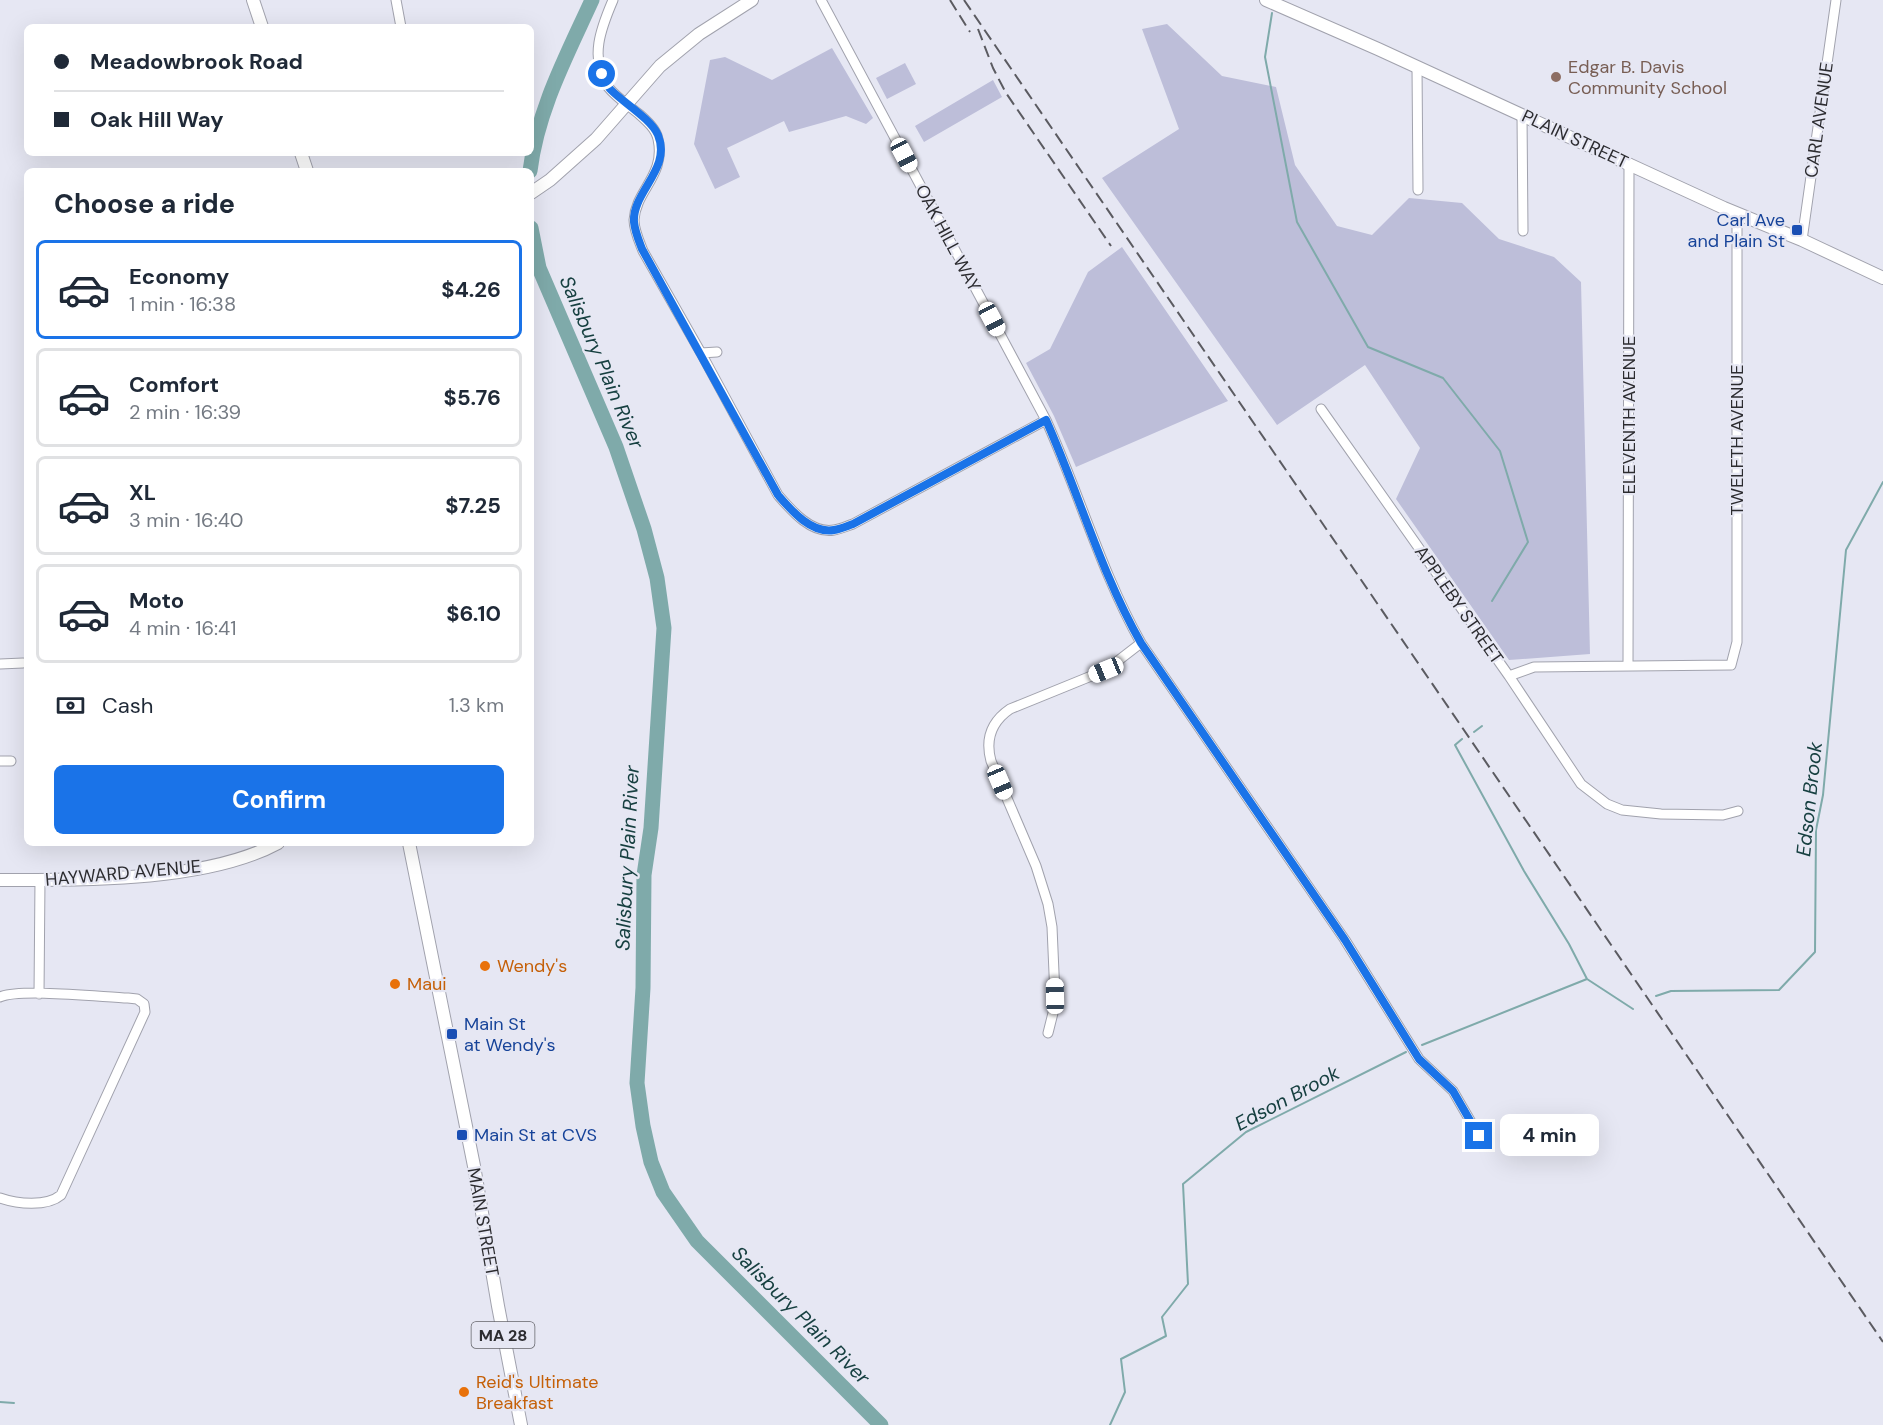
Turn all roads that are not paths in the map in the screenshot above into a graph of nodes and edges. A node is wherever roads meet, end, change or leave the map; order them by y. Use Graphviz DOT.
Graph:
graph roads {
  1 [pos="253,0"];
  2 [pos="396,0"];
  3 [pos="613,0"];
  4 [pos="752,0"];
  5 [pos="821,0"];
  6 [pos="1266,0"];
  7 [pos="1836,0"];
  8 [pos="261,24"];
  9 [pos="400,24"];
  10 [pos="1417,67"];
  11 [pos="626,103"];
  12 [pos="1522,115"];
  13 [pos="1629,164"];
  14 [pos="1418,190"];
  15 [pos="534,192"];
  16 [pos="1737,213"];
  17 [pos="1523,231"];
  18 [pos="1802,240"];
  19 [pos="1883,278"];
  20 [pos="717,352"];
  21 [pos="701,353"];
  22 [pos="1321,409"];
  23 [pos="1046,420"];
  24 [pos="1141,643"];
  25 [pos="23,663"];
  26 [pos="0,664"];
  27 [pos="1731,665"];
  28 [pos="1628,666"];
  29 [pos="1509,676"];
  30 [pos="0,761"];
  31 [pos="11,761"];
  32 [pos="1738,811"];
  33 [pos="271,846"];
  34 [pos="410,846"];
  35 [pos="0,880"];
  36 [pos="40,880"];
  37 [pos="39,994"];
  38 [pos="0,998"];
  39 [pos="1048,1033"];
  40 [pos="1479,1136"];
  41 [pos="0,1198"];
  42 [pos="521,1425"];
  1 -- 8 [label="main road"];
  2 -- 9 [label="street"];
  3 -- 11 [label="street"];
  4 -- 11 [label="main road"];
  5 -- 23 [label="street, OAK HILL WAY"];
  6 -- 10 [label="main road, PLAIN STREET"];
  7 -- 18 [label="street, CARL AVENUE"];
  10 -- 12 [label="main road, PLAIN STREET"];
  10 -- 14 [label="street"];
  11 -- 15 [label="main road"];
  11 -- 21 [label="street"];
  12 -- 13 [label="main road, PLAIN STREET"];
  12 -- 17 [label="street"];
  13 -- 16 [label="main road, PLAIN STREET"];
  13 -- 28 [label="street, ELEVENTH AVENUE"];
  16 -- 18 [label="main road, PLAIN STREET"];
  16 -- 27 [label="street, TWELFTH AVENUE"];
  18 -- 19 [label="main road, PLAIN STREET"];
  20 -- 21 [label="street"];
  21 -- 23 [label="street"];
  22 -- 29 [label="street, APPLEBY STREET"];
  23 -- 24 [label="street, OAK HILL WAY"];
  24 -- 39 [label="street"];
  24 -- 40 [label="street, OAK HILL WAY"];
  25 -- 26 [label="street"];
  27 -- 28 [label="street, APPLEBY STREET"];
  28 -- 29 [label="street, APPLEBY STREET"];
  29 -- 32 [label="street"];
  30 -- 31 [label="street"];
  33 -- 36 [label="main road, HAYWARD AVENUE"];
  34 -- 42 [label="main road, MAIN STREET / MA 28"];
  35 -- 36 [label="main road, HAYWARD AVENUE"];
  36 -- 37 [label="street"];
  37 -- 38 [label="street"];
  37 -- 41 [label="street"];
}
